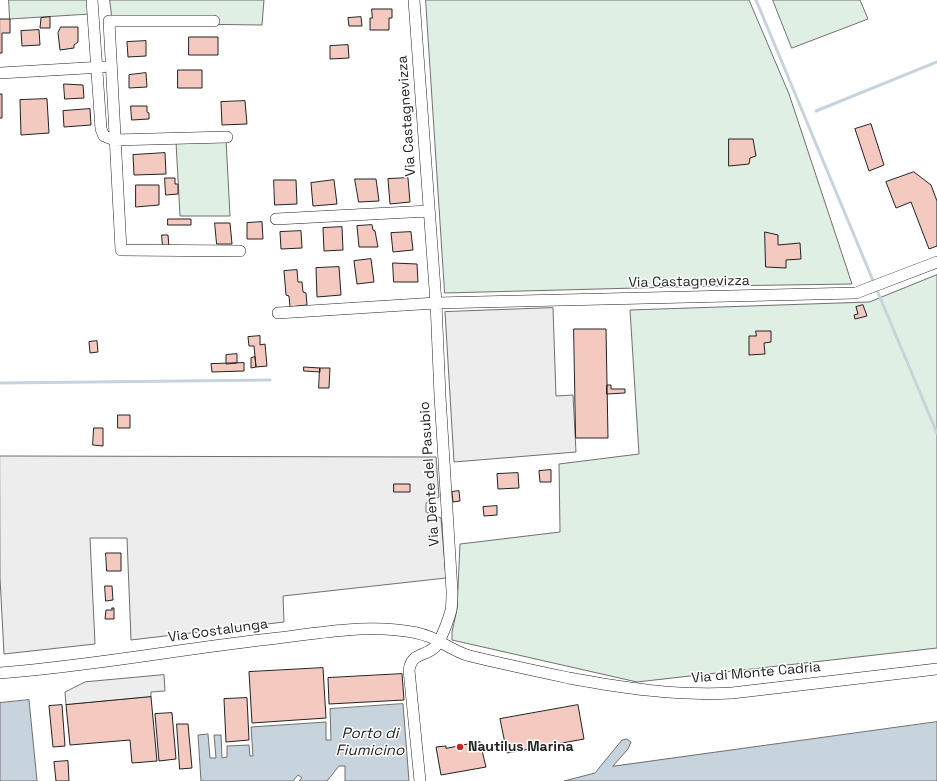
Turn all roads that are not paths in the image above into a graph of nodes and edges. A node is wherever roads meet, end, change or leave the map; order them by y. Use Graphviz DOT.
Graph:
graph roads {
  1 [pos="92,0"];
  2 [pos="414,0"];
  3 [pos="214,21"];
  4 [pos="111,67"];
  5 [pos="96,68"];
  6 [pos="0,73"];
  7 [pos="227,137"];
  8 [pos="114,140"];
  9 [pos="429,211"];
  10 [pos="276,219"];
  11 [pos="240,251"];
  12 [pos="937,262"];
  13 [pos="436,302"];
  14 [pos="278,314"];
  15 [pos="439,642"];
  16 [pos="937,669"];
  17 [pos="0,672"];
  18 [pos="420,781"];
  1 -- 5 [label="street"];
  2 -- 9 [label="street, Via Castagnevizza"];
  3 -- 4 [label="street"];
  4 -- 5 [label="street"];
  4 -- 8 [label="street"];
  5 -- 6 [label="street"];
  5 -- 8 [label="street"];
  7 -- 8 [label="street"];
  8 -- 11 [label="street"];
  9 -- 10 [label="street"];
  9 -- 13 [label="street, Via Castagnevizza"];
  12 -- 13 [label="street, Via Castagnevizza"];
  13 -- 14 [label="street, Via Castagnevizza"];
  13 -- 15 [label="street, Via Dente del Pasubio"];
  15 -- 16 [label="street, Via di Monte Cadria"];
  15 -- 17 [label="street, Via Costalunga"];
  15 -- 18 [label="street"];
}
